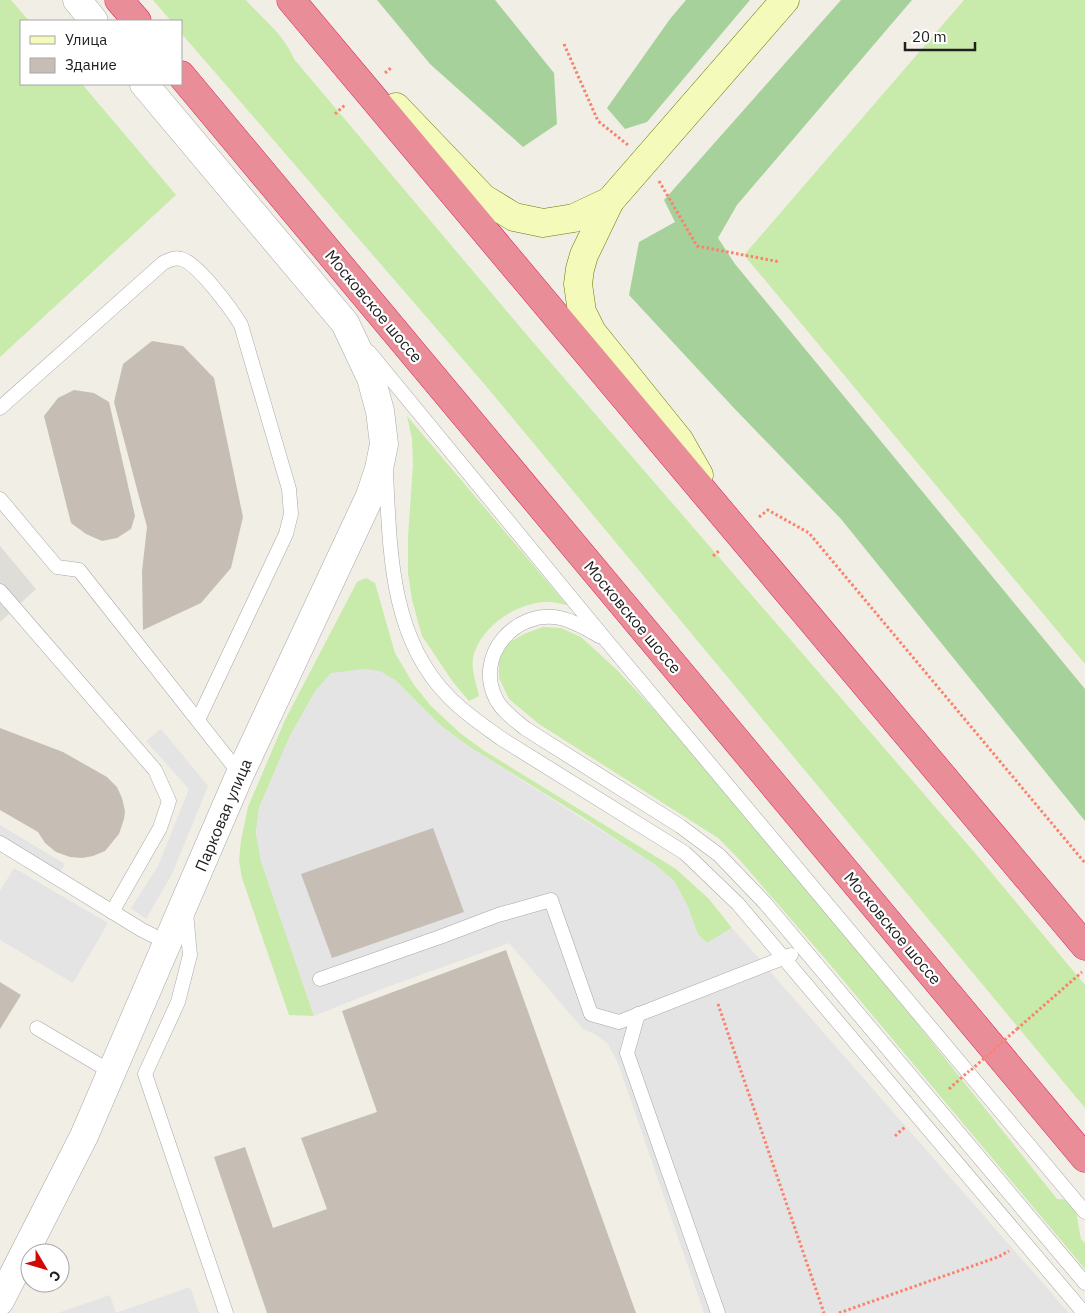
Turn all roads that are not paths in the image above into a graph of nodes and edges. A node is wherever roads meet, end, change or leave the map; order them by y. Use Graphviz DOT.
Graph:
graph roads {
  1 [pos="77,0"];
  2 [pos="119,0"];
  3 [pos="291,0"];
  4 [pos="785,0"];
  5 [pos="93,20"];
  6 [pos="136,20"];
  7 [pos="324,40"];
  8 [pos="182,76"];
  9 [pos="145,85"];
  10 [pos="610,201"];
  11 [pos="345,323"];
  12 [pos="0,408"];
  13 [pos="384,444"];
  14 [pos="0,499"];
  15 [pos="717,507"];
  16 [pos="0,591"];
  17 [pos="605,639"];
  18 [pos="198,720"];
  19 [pos="240,774"];
  20 [pos="0,843"];
  21 [pos="185,902"];
  22 [pos="112,912"];
  23 [pos="168,943"];
  24 [pos="1085,946"];
  25 [pos="803,950"];
  26 [pos="784,958"];
  27 [pos="320,979"];
  28 [pos="638,1014"];
  29 [pos="37,1028"];
  30 [pos="111,1072"];
  31 [pos="1085,1158"];
  32 [pos="1085,1212"];
  33 [pos="1085,1282"];
  34 [pos="0,1301"];
  35 [pos="226,1313"];
  36 [pos="718,1313"];
  37 [pos="1084,1313"];
  1 -- 5 [label="street"];
  2 -- 6 [label="highway"];
  3 -- 7 [label="highway"];
  4 -- 10 [label="street"];
  7 -- 10 [label="street"];
  7 -- 15 [label="highway"];
  8 -- 31 [label="highway, Московское шоссе"];
  9 -- 11 [label="street, Парковая улица"];
  10 -- 15 [label="street"];
  11 -- 13 [label="street, Парковая улица"];
  11 -- 17 [label="lane"];
  12 -- 18 [label="lane"];
  13 -- 19 [label="street, Парковая улица"];
  13 -- 26 [label="lane"];
  14 -- 18 [label="lane"];
  15 -- 24 [label="highway"];
  16 -- 22 [label="lane"];
  17 -- 25 [label="lane"];
  17 -- 32 [label="lane"];
  18 -- 19 [label="lane"];
  19 -- 21 [label="street, Парковая улица"];
  20 -- 22 [label="lane"];
  21 -- 23 [label="street, Парковая улица"];
  21 -- 35 [label="lane"];
  22 -- 23 [label="lane"];
  23 -- 30 [label="street, Парковая улица"];
  25 -- 26 [label="lane"];
  25 -- 33 [label="lane"];
  26 -- 28 [label="lane"];
  26 -- 37 [label="lane"];
  27 -- 28 [label="lane"];
  28 -- 36 [label="lane"];
  29 -- 30 [label="lane"];
  30 -- 34 [label="street, Парковая улица"];
}
